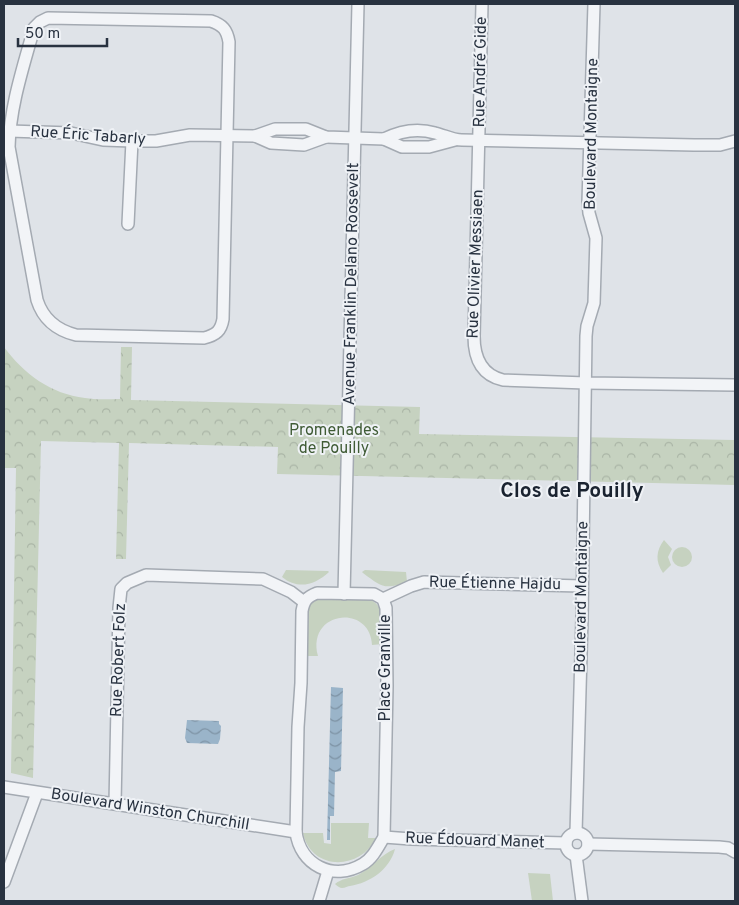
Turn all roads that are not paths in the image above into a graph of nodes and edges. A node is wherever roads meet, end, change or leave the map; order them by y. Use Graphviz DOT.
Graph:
graph roads {
  1 [pos="358,4"];
  2 [pos="482,4"];
  3 [pos="594,4"];
  4 [pos="9,131"];
  5 [pos="227,136"];
  6 [pos="255,136"];
  7 [pos="326,137"];
  8 [pos="355,138"];
  9 [pos="480,140"];
  10 [pos="132,141"];
  11 [pos="735,141"];
  12 [pos="590,142"];
  13 [pos="128,224"];
  14 [pos="586,383"];
  15 [pos="735,385"];
  16 [pos="582,586"];
  17 [pos="344,594"];
  18 [pos="383,599"];
  19 [pos="304,602"];
  20 [pos="4,787"];
  21 [pos="37,793"];
  22 [pos="115,804"];
  23 [pos="296,832"];
  24 [pos="576,833"];
  25 [pos="384,837"];
  26 [pos="566,843"];
  27 [pos="588,844"];
  28 [pos="735,850"];
  29 [pos="576,855"];
  30 [pos="328,871"];
  31 [pos="4,882"];
  32 [pos="319,901"];
  33 [pos="582,901"];
  1 -- 8 [label="street, Avenue Franklin Delano Roosevelt"];
  2 -- 9 [label="street, Rue André Gide"];
  3 -- 12 [label="street, Boulevard Montaigne"];
  4 -- 5 [label="street"];
  4 -- 5 [label="street"];
  4 -- 10 [label="street, Rue Éric Tabarly"];
  5 -- 6 [label="street, Rue Éric Tabarly"];
  5 -- 10 [label="street, Rue Éric Tabarly"];
  6 -- 7 [label="street, Rue Éric Tabarly"];
  6 -- 7 [label="street, Rue Éric Tabarly"];
  7 -- 8 [label="street, Rue Éric Tabarly"];
  8 -- 9 [label="street, Rue Éric Tabarly"];
  8 -- 17 [label="street, Avenue Franklin Delano Roosevelt"];
  9 -- 12 [label="street"];
  9 -- 14 [label="street, Rue Olivier Messiaen"];
  10 -- 13 [label="street"];
  11 -- 12 [label="street"];
  12 -- 14 [label="street, Boulevard Montaigne"];
  14 -- 15 [label="street"];
  14 -- 16 [label="street, Boulevard Montaigne"];
  16 -- 18 [label="street, Rue Étienne Hajdu"];
  16 -- 24 [label="street, Boulevard Montaigne"];
  17 -- 18 [label="street, Place Granville"];
  17 -- 19 [label="street, Place Granville"];
  18 -- 25 [label="street, Place Granville"];
  19 -- 22 [label="street, Rue Robert Folz"];
  19 -- 23 [label="street"];
  20 -- 21 [label="street, Boulevard Winston Churchill"];
  21 -- 22 [label="street, Boulevard Winston Churchill"];
  21 -- 31 [label="street"];
  22 -- 23 [label="street, Boulevard Winston Churchill"];
  23 -- 30 [label="street"];
  24 -- 26 [label="street"];
  24 -- 27 [label="street"];
  25 -- 26 [label="street, Rue Édouard Manet"];
  25 -- 30 [label="street"];
  26 -- 29 [label="street"];
  27 -- 28 [label="street"];
  27 -- 29 [label="street"];
  29 -- 33 [label="street"];
  30 -- 32 [label="street"];
}
